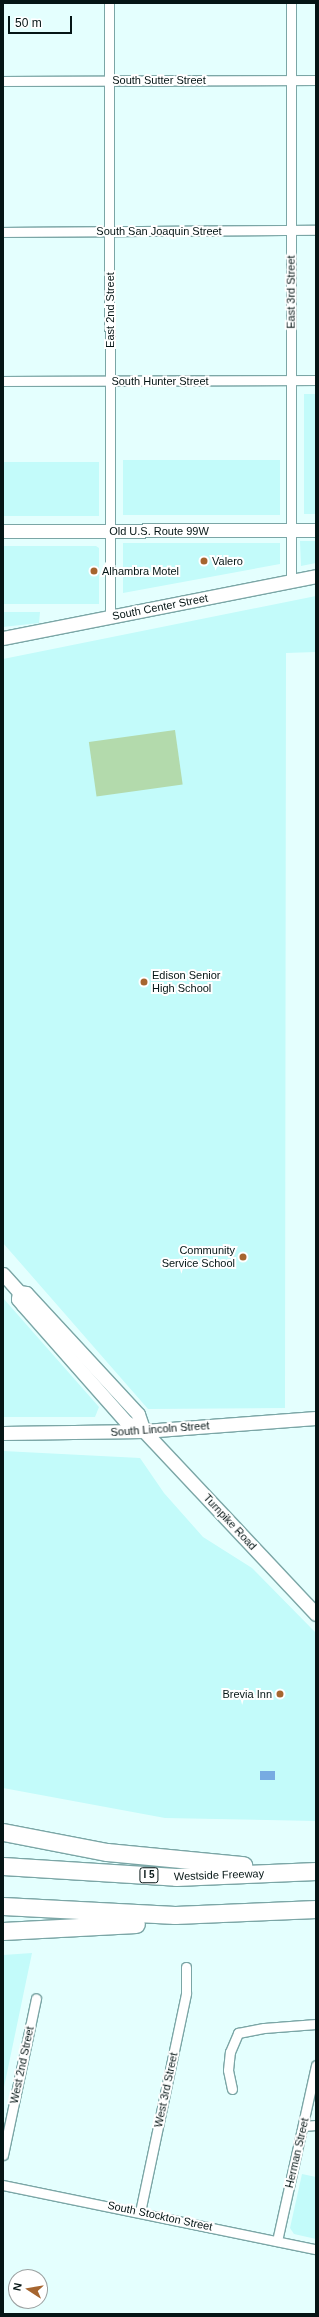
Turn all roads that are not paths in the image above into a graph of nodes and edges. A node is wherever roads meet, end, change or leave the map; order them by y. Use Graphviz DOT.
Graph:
graph roads {
  1 [pos="109,3"];
  2 [pos="291,3"];
  3 [pos="109,80"];
  4 [pos="291,80"];
  5 [pos="316,80"];
  6 [pos="3,81"];
  7 [pos="316,230"];
  8 [pos="110,231"];
  9 [pos="291,231"];
  10 [pos="3,232"];
  11 [pos="291,380"];
  12 [pos="316,380"];
  13 [pos="3,381"];
  14 [pos="110,381"];
  15 [pos="292,530"];
  16 [pos="316,530"];
  17 [pos="3,531"];
  18 [pos="110,531"];
  19 [pos="316,576"];
  20 [pos="291,580"];
  21 [pos="110,617"];
  22 [pos="3,638"];
  23 [pos="3,1274"];
  24 [pos="19,1292"];
  25 [pos="316,1418"];
  26 [pos="144,1431"];
  27 [pos="3,1433"];
  28 [pos="316,1614"];
  29 [pos="3,1832"];
  30 [pos="3,1866"];
  31 [pos="316,1871"];
  32 [pos="294,1873"];
  33 [pos="3,1906"];
  34 [pos="316,1909"];
  35 [pos="175,1915"];
  36 [pos="3,1931"];
  37 [pos="186,1967"];
  38 [pos="36,1998"];
  39 [pos="316,2024"];
  40 [pos="316,2065"];
  41 [pos="232,2088"];
  42 [pos="316,2125"];
  43 [pos="303,2126"];
  44 [pos="3,2155"];
  45 [pos="3,2185"];
  46 [pos="140,2212"];
  47 [pos="277,2241"];
  48 [pos="316,2249"];
  1 -- 3 [label="street, East 2nd Street"];
  2 -- 4 [label="street, East 3rd Street"];
  3 -- 4 [label="street, South Sutter Street"];
  3 -- 6 [label="street, South Sutter Street"];
  3 -- 8 [label="street, East 2nd Street"];
  4 -- 5 [label="street, South Sutter Street"];
  4 -- 9 [label="street, East 3rd Street"];
  7 -- 9 [label="street, South San Joaquin Street"];
  8 -- 9 [label="street, South San Joaquin Street"];
  8 -- 10 [label="street, South San Joaquin Street"];
  8 -- 14 [label="street, East 2nd Street"];
  9 -- 11 [label="street, East 3rd Street"];
  11 -- 12 [label="street, South Hunter Street"];
  11 -- 14 [label="street, South Hunter Street"];
  11 -- 15 [label="street, East 3rd Street"];
  13 -- 14 [label="street, South Hunter Street"];
  14 -- 18 [label="street, East 2nd Street"];
  15 -- 16 [label="street, Old U.S. Route 99W"];
  15 -- 18 [label="street, Old U.S. Route 99W"];
  15 -- 20 [label="street, East 3rd Street"];
  17 -- 18 [label="street, Old U.S. Route 99W"];
  18 -- 21 [label="street, East 2nd Street"];
  19 -- 20 [label="street, South Center Street"];
  20 -- 21 [label="street, South Center Street"];
  21 -- 22 [label="street, South Center Street"];
  23 -- 24 [label="street, Turnpike Road"];
  24 -- 26 [label="street, Turnpike Road"];
  24 -- 26 [label="street, Turnpike Road"];
  25 -- 26 [label="street, South Lincoln Street"];
  26 -- 27 [label="street, South Lincoln Street"];
  26 -- 28 [label="street, Turnpike Road"];
  29 -- 32 [label="highway"];
  30 -- 32 [label="highway, Westside Freeway / I 5"];
  31 -- 32 [label="highway, Westside Freeway / I 5"];
  33 -- 35 [label="highway"];
  34 -- 35 [label="highway"];
  35 -- 36 [label="highway"];
  37 -- 46 [label="street, West 3rd Street"];
  38 -- 44 [label="street, West 2nd Street"];
  39 -- 41 [label="street"];
  40 -- 43 [label="street, Herman Street"];
  42 -- 43 [label="street"];
  43 -- 47 [label="street, Herman Street"];
  45 -- 46 [label="street, South Stockton Street"];
  46 -- 47 [label="street, South Stockton Street"];
  47 -- 48 [label="street, South Stockton Street"];
}
